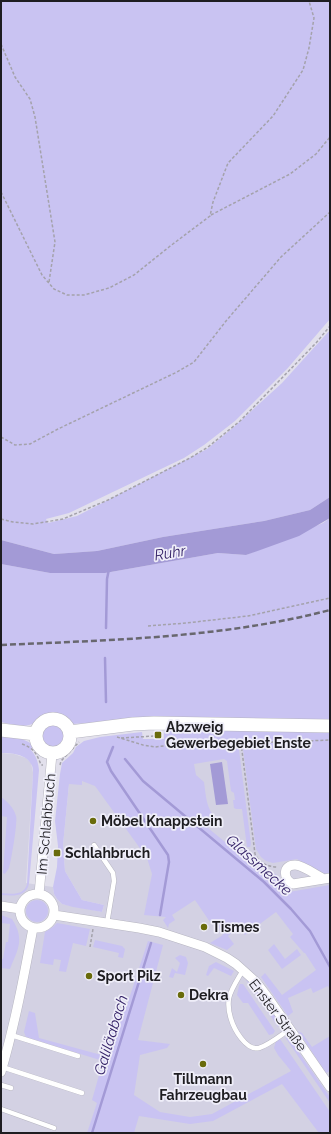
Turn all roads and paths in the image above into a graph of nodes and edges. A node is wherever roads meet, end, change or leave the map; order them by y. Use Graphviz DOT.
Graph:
graph roads {
  1 [pos="310,1"];
  2 [pos="1,44"];
  3 [pos="330,137"];
  4 [pos="1,192"];
  5 [pos="330,212"];
  6 [pos="210,216"];
  7 [pos="49,283"];
  8 [pos="330,326"];
  9 [pos="1,437"];
  10 [pos="1,519"];
  11 [pos="330,598"];
  12 [pos="148,626"];
  13 [pos="330,726"];
  14 [pos="1,730"];
  15 [pos="36,734"];
  16 [pos="155,736"];
  17 [pos="114,737"];
  18 [pos="74,738"];
  19 [pos="119,738"];
  20 [pos="330,740"];
  21 [pos="241,742"];
  22 [pos="19,743"];
  23 [pos="51,760"];
  24 [pos="94,845"];
  25 [pos="292,866"];
  26 [pos="327,879"];
  27 [pos="39,894"];
  28 [pos="1,906"];
  29 [pos="20,909"];
  30 [pos="54,915"];
  31 [pos="107,923"];
  32 [pos="33,928"];
  33 [pos="92,939"];
  34 [pos="90,947"];
  35 [pos="243,969"];
  36 [pos="290,1029"];
  37 [pos="12,1035"];
  38 [pos="78,1056"];
  39 [pos="2,1070"];
  40 [pos="1,1084"];
  41 [pos="330,1087"];
  42 [pos="11,1088"];
  43 [pos="82,1093"];
  44 [pos="1,1109"];
  45 [pos="54,1128"];
  1 -- 6 [label="path"];
  2 -- 7 [label="path"];
  3 -- 6 [label="path"];
  4 -- 7 [label="path"];
  5 -- 9 [label="path"];
  6 -- 7 [label="path"];
  8 -- 10 [label="path"];
  11 -- 12 [label="path"];
  13 -- 18 [label="main road"];
  14 -- 15 [label="main road"];
  15 -- 18 [label="main road"];
  15 -- 23 [label="main road"];
  16 -- 19 [label="path"];
  17 -- 19 [label="path"];
  18 -- 23 [label="main road"];
  18 -- 23 [label="path"];
  19 -- 21 [label="path"];
  20 -- 21 [label="path"];
  21 -- 25 [label="path"];
  22 -- 23 [label="path"];
  23 -- 27 [label="street, Im Schlahbruch"];
  24 -- 31 [label="lane"];
  25 -- 26 [label="street"];
  25 -- 26 [label="street"];
  27 -- 29 [label="street"];
  27 -- 30 [label="street"];
  28 -- 29 [label="street"];
  29 -- 32 [label="street"];
  30 -- 31 [label="street, Enster Straße"];
  30 -- 32 [label="street"];
  31 -- 35 [label="street, Enster Straße"];
  32 -- 37 [label="street"];
  33 -- 34 [label="path"];
  35 -- 36 [label="street, Enster Straße"];
  35 -- 36 [label="lane"];
  36 -- 41 [label="street, Enster Straße"];
  37 -- 38 [label="lane"];
  37 -- 39 [label="street"];
  39 -- 43 [label="lane"];
  40 -- 42 [label="lane"];
  44 -- 45 [label="lane"];
}
